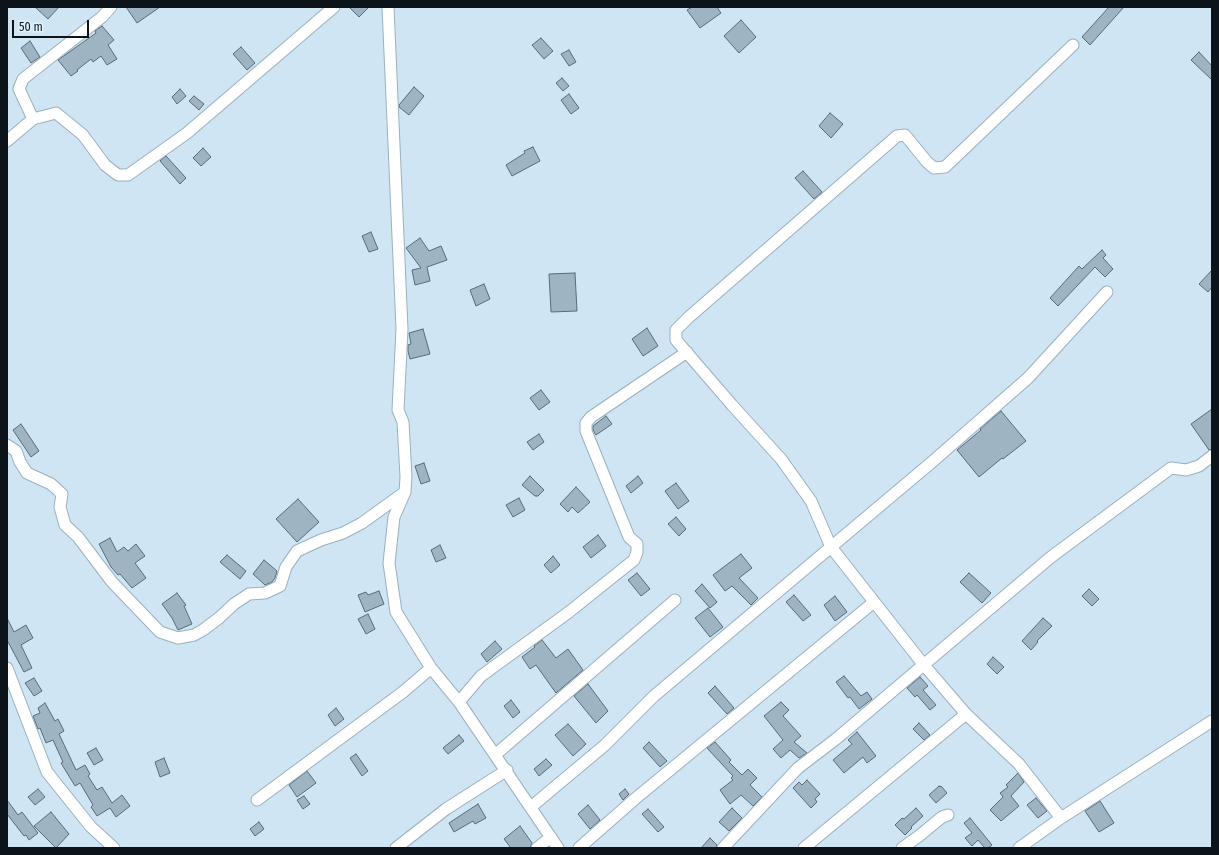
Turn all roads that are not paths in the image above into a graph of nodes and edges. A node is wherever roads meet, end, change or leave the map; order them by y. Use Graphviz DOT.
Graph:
graph roads {
  1 [pos="112,7"];
  2 [pos="334,7"];
  3 [pos="399,7"];
  4 [pos="389,10"];
  5 [pos="1073,45"];
  6 [pos="33,119"];
  7 [pos="7,141"];
  8 [pos="1107,292"];
  9 [pos="687,352"];
  10 [pos="7,445"];
  11 [pos="1212,456"];
  12 [pos="406,492"];
  13 [pos="831,547"];
  14 [pos="675,600"];
  15 [pos="874,602"];
  16 [pos="923,664"];
  17 [pos="7,668"];
  18 [pos="431,668"];
  19 [pos="459,702"];
  20 [pos="966,714"];
  21 [pos="1212,721"];
  22 [pos="495,755"];
  23 [pos="507,770"];
  24 [pos="257,800"];
  25 [pos="531,808"];
  26 [pos="948,815"];
  27 [pos="1061,818"];
  28 [pos="551,837"];
  29 [pos="114,848"];
  30 [pos="396,848"];
  31 [pos="537,848"];
  32 [pos="558,848"];
  33 [pos="579,848"];
  34 [pos="723,848"];
  35 [pos="804,848"];
  36 [pos="902,848"];
  37 [pos="1019,848"];
  1 -- 6 [label="street"];
  2 -- 6 [label="street"];
  3 -- 4 [label="street"];
  4 -- 12 [label="street"];
  5 -- 9 [label="street"];
  6 -- 7 [label="street"];
  8 -- 13 [label="street"];
  9 -- 13 [label="street"];
  9 -- 19 [label="street"];
  10 -- 12 [label="street"];
  11 -- 16 [label="street"];
  12 -- 18 [label="street"];
  13 -- 15 [label="street"];
  13 -- 25 [label="street"];
  14 -- 22 [label="street"];
  15 -- 16 [label="street"];
  15 -- 33 [label="street"];
  16 -- 20 [label="street"];
  16 -- 34 [label="street"];
  17 -- 29 [label="street"];
  18 -- 19 [label="street"];
  18 -- 24 [label="street"];
  19 -- 22 [label="street"];
  20 -- 27 [label="street"];
  20 -- 35 [label="street"];
  21 -- 27 [label="street"];
  22 -- 23 [label="street"];
  23 -- 25 [label="street"];
  23 -- 30 [label="street"];
  25 -- 28 [label="street"];
  26 -- 36 [label="street"];
  27 -- 37 [label="street"];
  28 -- 31 [label="street"];
  28 -- 32 [label="street"];
}
